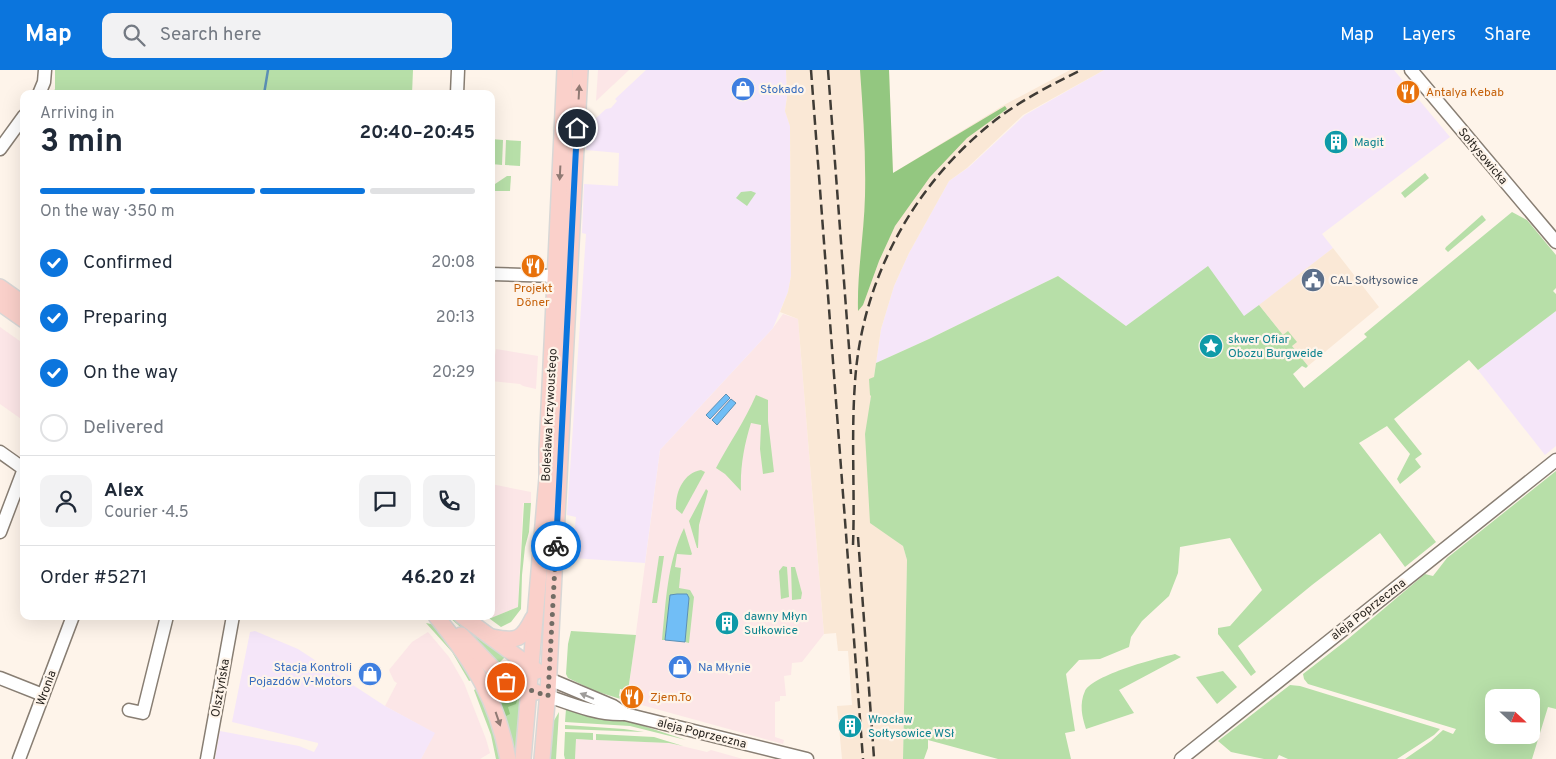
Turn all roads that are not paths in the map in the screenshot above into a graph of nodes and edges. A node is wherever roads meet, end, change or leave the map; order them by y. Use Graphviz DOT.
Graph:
graph roads {
  1 [pos="45,70"];
  2 [pos="458,70"];
  3 [pos="566,70"];
  4 [pos="580,70"];
  5 [pos="1411,70"];
  6 [pos="41,90"];
  7 [pos="457,90"];
  8 [pos="20,122"];
  9 [pos="0,150"];
  10 [pos="1556,242"];
  11 [pos="495,274"];
  12 [pos="555,276"];
  13 [pos="0,287"];
  14 [pos="20,301"];
  15 [pos="0,303"];
  16 [pos="20,317"];
  17 [pos="0,452"];
  18 [pos="1556,460"];
  19 [pos="20,466"];
  20 [pos="20,480"];
  21 [pos="0,532"];
  22 [pos="536,612"];
  23 [pos="71,620"];
  24 [pos="166,620"];
  25 [pos="232,620"];
  26 [pos="439,620"];
  27 [pos="441,620"];
  28 [pos="468,620"];
  29 [pos="492,637"];
  30 [pos="531,666"];
  31 [pos="0,678"];
  32 [pos="549,679"];
  33 [pos="528,689"];
  34 [pos="43,694"];
  35 [pos="548,696"];
  36 [pos="129,710"];
  37 [pos="625,714"];
  38 [pos="745,744"];
  39 [pos="770,756"];
  40 [pos="19,759"];
  41 [pos="208,759"];
  42 [pos="508,759"];
  43 [pos="523,759"];
  44 [pos="542,759"];
  45 [pos="760,759"];
  46 [pos="799,759"];
  47 [pos="807,759"];
  48 [pos="1181,759"];
  1 -- 6 [label="street"];
  2 -- 7 [label="street"];
  3 -- 12 [label="main road, Bolesława Krzywoustego, one-way"];
  32 -- 4 [label="main road, Bolesława Krzywoustego, one-way"];
  5 -- 10 [label="street, Sołtysowicka"];
  8 -- 9 [label="street"];
  11 -- 12 [label="street"];
  12 -- 22 [label="main road, Bolesława Krzywoustego"];
  13 -- 14 [label="main road"];
  15 -- 16 [label="main road"];
  17 -- 19 [label="street"];
  18 -- 48 [label="street, aleja Poprzeczna"];
  20 -- 21 [label="street"];
  22 -- 29 [label="main road"];
  22 -- 30 [label="main road, Bolesława Krzywoustego"];
  23 -- 34 [label="street, Wronia"];
  24 -- 36 [label="street"];
  25 -- 41 [label="street, Olsztyńska"];
  26 -- 42 [label="main road, one-way"];
  27 -- 33 [label="main road"];
  28 -- 29 [label="main road"];
  29 -- 30 [label="main road"];
  30 -- 32 [label="main road"];
  30 -- 33 [label="main road, Bolesława Krzywoustego"];
  31 -- 34 [label="street"];
  32 -- 35 [label="main road, Bolesława Krzywoustego"];
  37 -- 32 [label="street, aleja Poprzeczna, one-way"];
  33 -- 35 [label="main road"];
  33 -- 43 [label="main road, Bolesława Krzywoustego"];
  34 -- 40 [label="street, Wronia"];
  35 -- 37 [label="street, aleja Poprzeczna"];
  35 -- 44 [label="main road, Bolesława Krzywoustego"];
  37 -- 38 [label="street, aleja Poprzeczna"];
  38 -- 39 [label="street, aleja Poprzeczna"];
  38 -- 45 [label="street"];
  39 -- 47 [label="street, aleja Poprzeczna"];
  46 -- 47 [label="street"];
}
